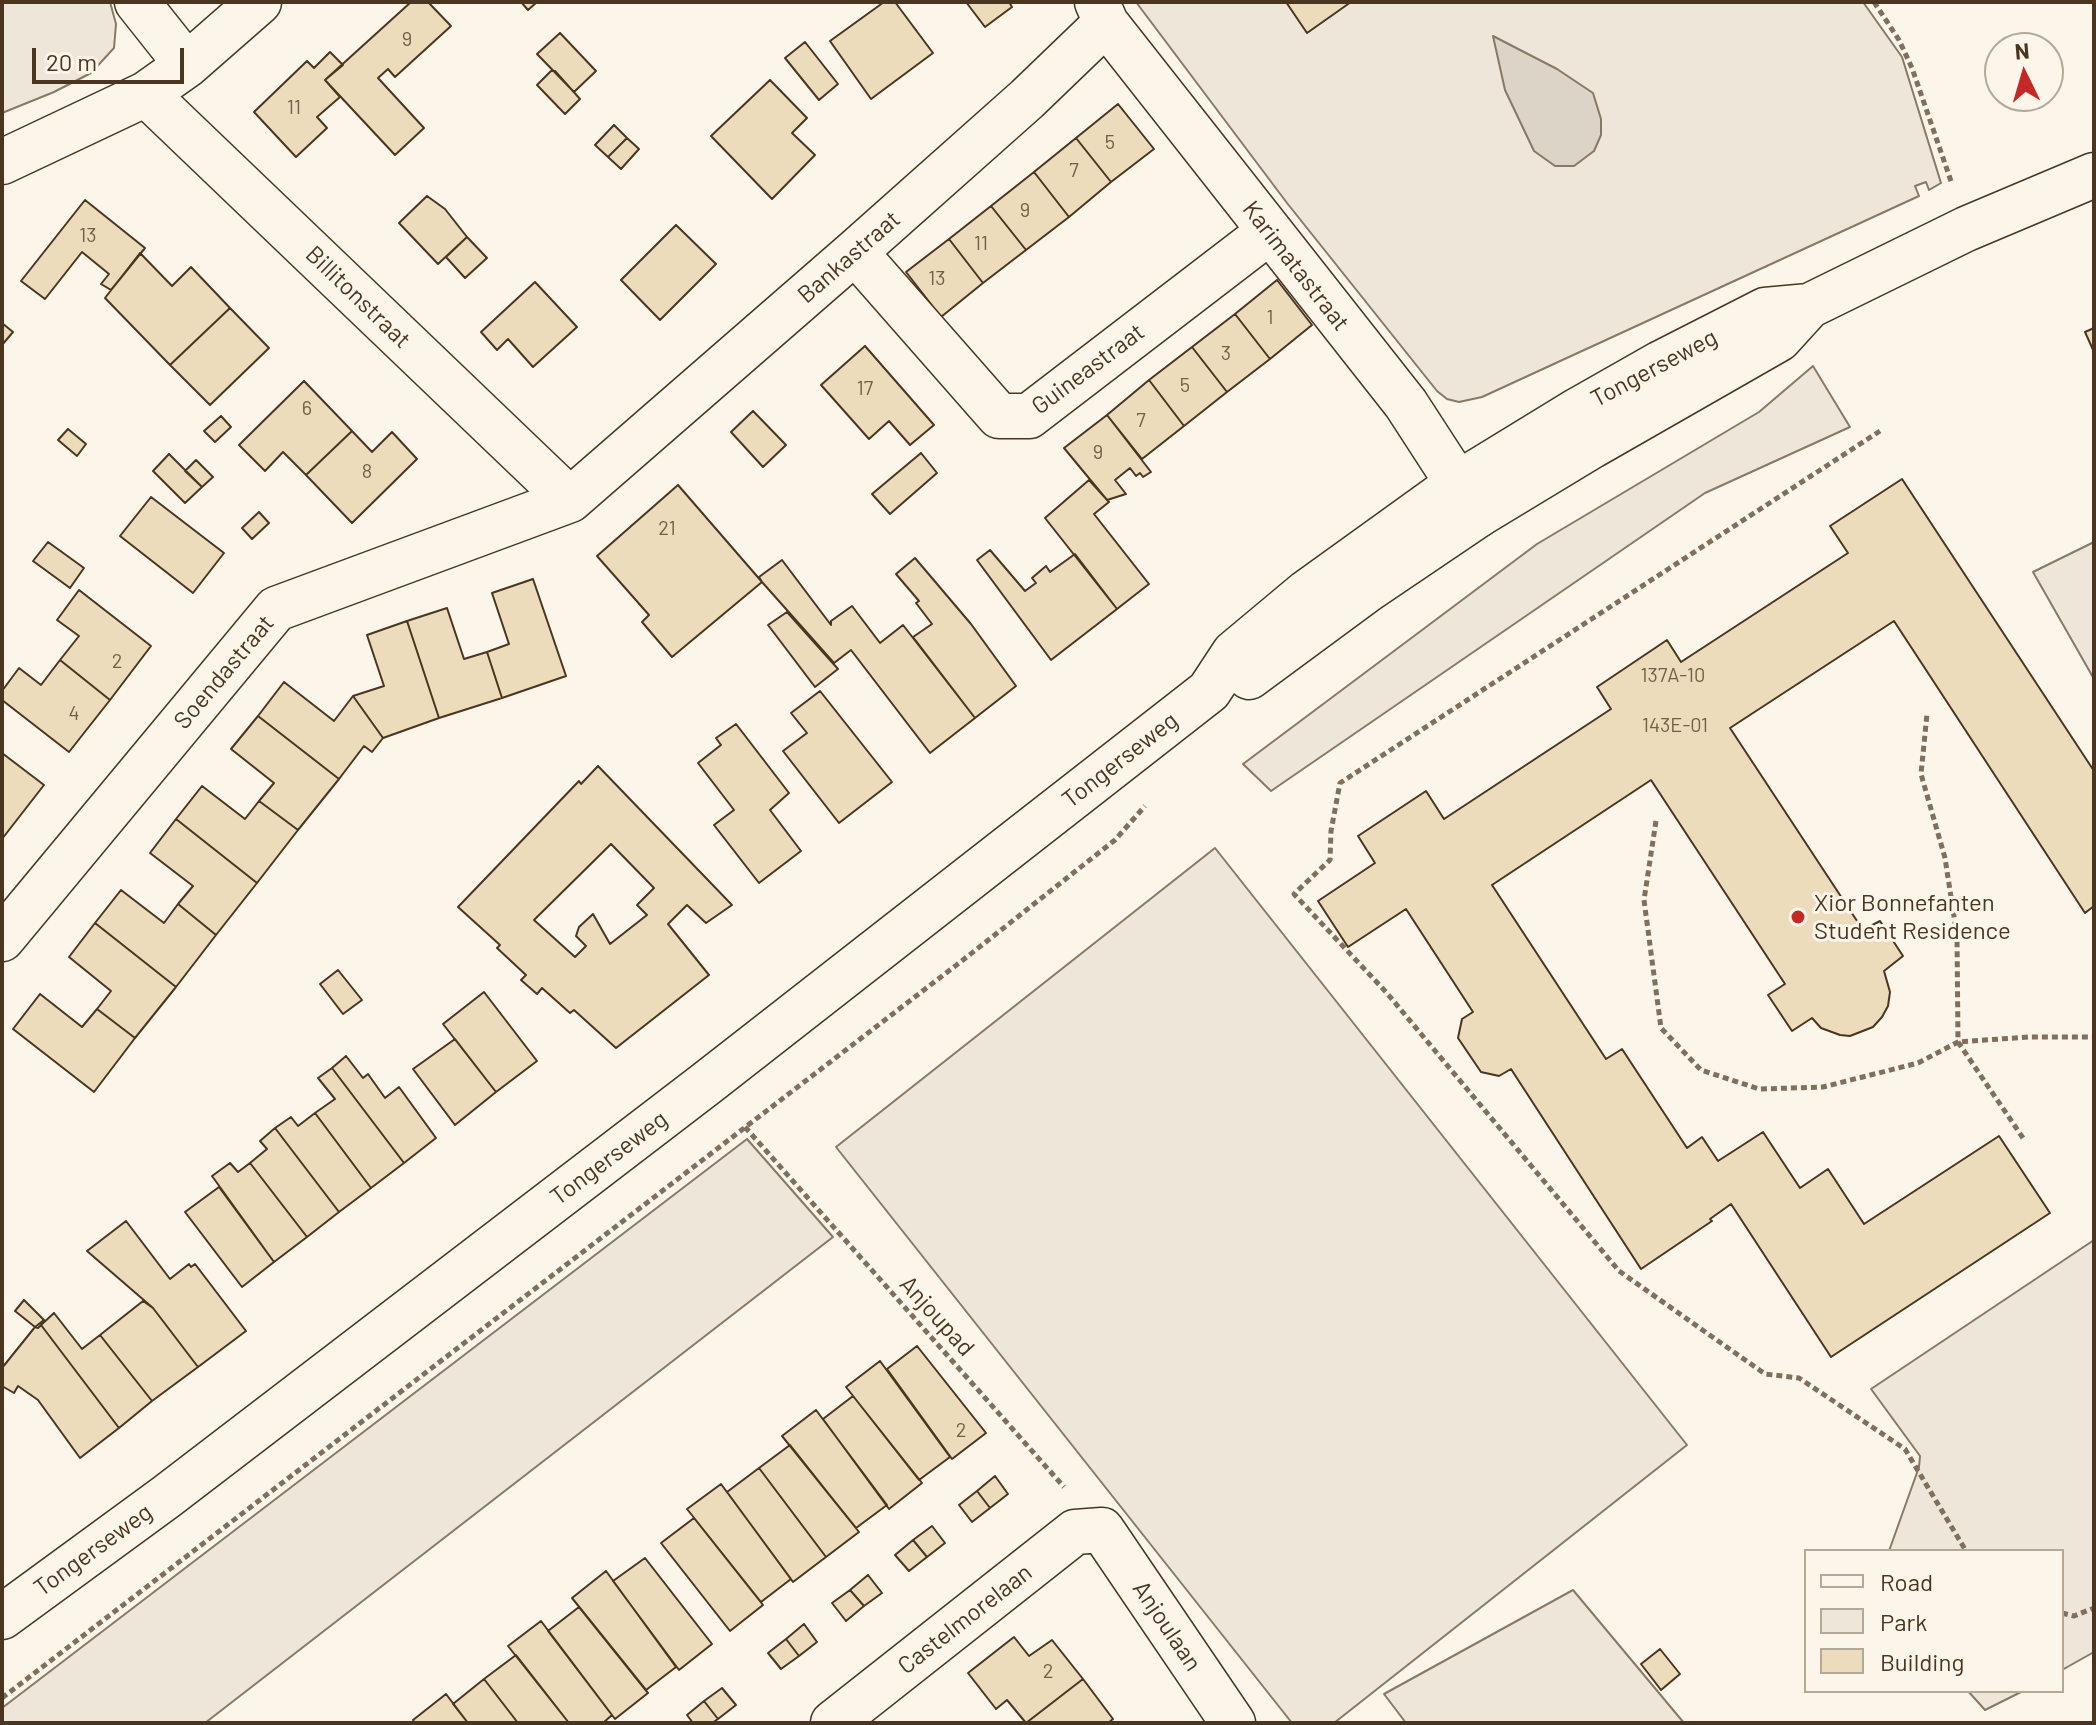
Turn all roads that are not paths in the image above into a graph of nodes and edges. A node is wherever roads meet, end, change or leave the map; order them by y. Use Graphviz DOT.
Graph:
graph roads {
  1 [pos="137,2"];
  2 [pos="259,2"];
  3 [pos="1102,13"];
  4 [pos="187,65"];
  5 [pos="146,94"];
  6 [pos="2,162"];
  7 [pos="2094,175"];
  8 [pos="1269,232"];
  9 [pos="855,252"];
  10 [pos="1467,499"];
  11 [pos="570,500"];
  12 [pos="2,939"];
  13 [pos="1102,1530"];
  14 [pos="2,1617"];
  15 [pos="833,1723"];
  16 [pos="1233,1723"];
  1 -- 4 [label="street"];
  2 -- 4 [label="street"];
  3 -- 8 [label="street, Karimatastraat"];
  3 -- 9 [label="street, Bankastraat"];
  4 -- 5 [label="street"];
  5 -- 6 [label="street"];
  5 -- 11 [label="street, Billitonstraat"];
  7 -- 10 [label="street, Tongerseweg"];
  8 -- 9 [label="street, Guineastraat"];
  8 -- 10 [label="street, Karimatastraat"];
  9 -- 11 [label="street, Bankastraat"];
  10 -- 14 [label="street, Tongerseweg"];
  11 -- 12 [label="street, Soendastraat"];
  13 -- 15 [label="street, Castelmorelaan"];
  13 -- 16 [label="street, Anjoulaan"];
}
